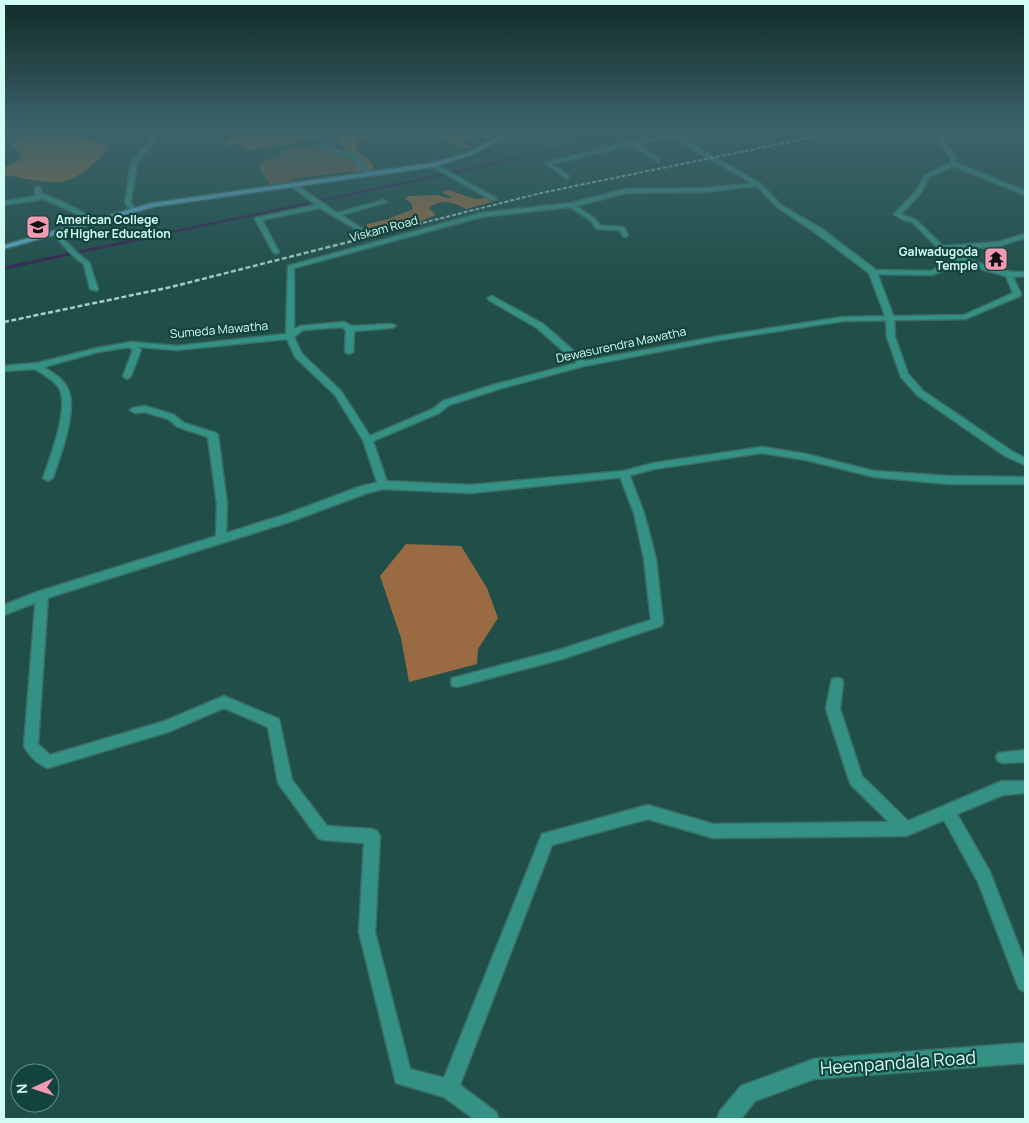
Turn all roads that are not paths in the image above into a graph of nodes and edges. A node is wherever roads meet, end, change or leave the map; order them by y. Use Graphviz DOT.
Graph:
graph roads {
  1 [pos="131,182"];
  2 [pos="304,182"];
  3 [pos="462,182"];
  4 [pos="754,182"];
  5 [pos="924,182"];
  6 [pos="999,182"];
  7 [pos="292,184"];
  8 [pos="759,185"];
  9 [pos="38,188"];
  10 [pos="1025,193"];
  11 [pos="44,196"];
  12 [pos="494,199"];
  13 [pos="384,202"];
  14 [pos="4,203"];
  15 [pos="571,205"];
  16 [pos="321,206"];
  17 [pos="132,209"];
  18 [pos="336,215"];
  19 [pos="94,220"];
  20 [pos="54,232"];
  21 [pos="366,233"];
  22 [pos="625,235"];
  23 [pos="1025,236"];
  24 [pos="4,247"];
  25 [pos="941,248"];
  26 [pos="276,252"];
  27 [pos="961,258"];
  28 [pos="873,272"];
  29 [pos="1025,274"];
  30 [pos="1009,275"];
  31 [pos="94,289"];
  32 [pos="492,298"];
  33 [pos="890,318"];
  34 [pos="392,326"];
  35 [pos="350,329"];
  36 [pos="290,336"];
  37 [pos="130,344"];
  38 [pos="349,352"];
  39 [pos="583,364"];
  40 [pos="36,366"];
  41 [pos="4,369"];
  42 [pos="127,376"];
  43 [pos="135,410"];
  44 [pos="368,440"];
  45 [pos="1025,462"];
  46 [pos="624,474"];
  47 [pos="48,478"];
  48 [pos="1025,481"];
  49 [pos="383,485"];
  50 [pos="221,538"];
  51 [pos="42,595"];
  52 [pos="4,610"];
  53 [pos="457,682"];
  54 [pos="837,683"];
  55 [pos="1025,756"];
  56 [pos="1003,757"];
  57 [pos="1025,787"];
  58 [pos="947,811"];
  59 [pos="906,828"];
  60 [pos="1025,983"];
  61 [pos="1025,1053"];
  62 [pos="449,1089"];
  63 [pos="489,1119"];
  64 [pos="728,1119"];
  1 -- 17 [label="street"];
  2 -- 7 [label="main road"];
  3 -- 12 [label="street"];
  4 -- 8 [label="street"];
  5 -- 25 [label="street"];
  6 -- 10 [label="street"];
  7 -- 16 [label="street"];
  7 -- 17 [label="main road"];
  8 -- 15 [label="street, Viskam Road"];
  8 -- 28 [label="street"];
  9 -- 11 [label="street"];
  11 -- 14 [label="street"];
  11 -- 19 [label="street"];
  13 -- 18 [label="street"];
  15 -- 22 [label="street"];
  15 -- 36 [label="street, Viskam Road"];
  16 -- 18 [label="street"];
  16 -- 26 [label="street"];
  17 -- 19 [label="main road"];
  18 -- 21 [label="street"];
  19 -- 20 [label="main road"];
  20 -- 24 [label="main road"];
  20 -- 31 [label="street"];
  23 -- 25 [label="street"];
  25 -- 27 [label="street"];
  27 -- 28 [label="street"];
  27 -- 30 [label="street"];
  28 -- 33 [label="street"];
  29 -- 30 [label="street"];
  30 -- 33 [label="street, Dewasurendra Mawatha"];
  32 -- 39 [label="street"];
  33 -- 39 [label="street, Dewasurendra Mawatha"];
  33 -- 45 [label="street"];
  34 -- 35 [label="street, Sumeda Mawatha"];
  35 -- 36 [label="street, Sumeda Mawatha"];
  35 -- 38 [label="street"];
  36 -- 37 [label="street, Sumeda Mawatha"];
  36 -- 44 [label="street, Viskam Road"];
  37 -- 40 [label="street, Sumeda Mawatha"];
  37 -- 42 [label="street"];
  39 -- 44 [label="street, Dewasurendra Mawatha"];
  40 -- 41 [label="street, Sumeda Mawatha"];
  40 -- 47 [label="street"];
  43 -- 50 [label="street"];
  44 -- 49 [label="street, Viskam Road"];
  46 -- 48 [label="street"];
  46 -- 49 [label="street"];
  46 -- 53 [label="street"];
  49 -- 50 [label="street"];
  50 -- 51 [label="street"];
  51 -- 52 [label="street"];
  51 -- 62 [label="street"];
  54 -- 59 [label="street"];
  55 -- 56 [label="street"];
  57 -- 58 [label="street"];
  58 -- 59 [label="street"];
  58 -- 60 [label="street"];
  59 -- 62 [label="street"];
  61 -- 64 [label="street, Heenpandala Road"];
  62 -- 63 [label="street"];
}
